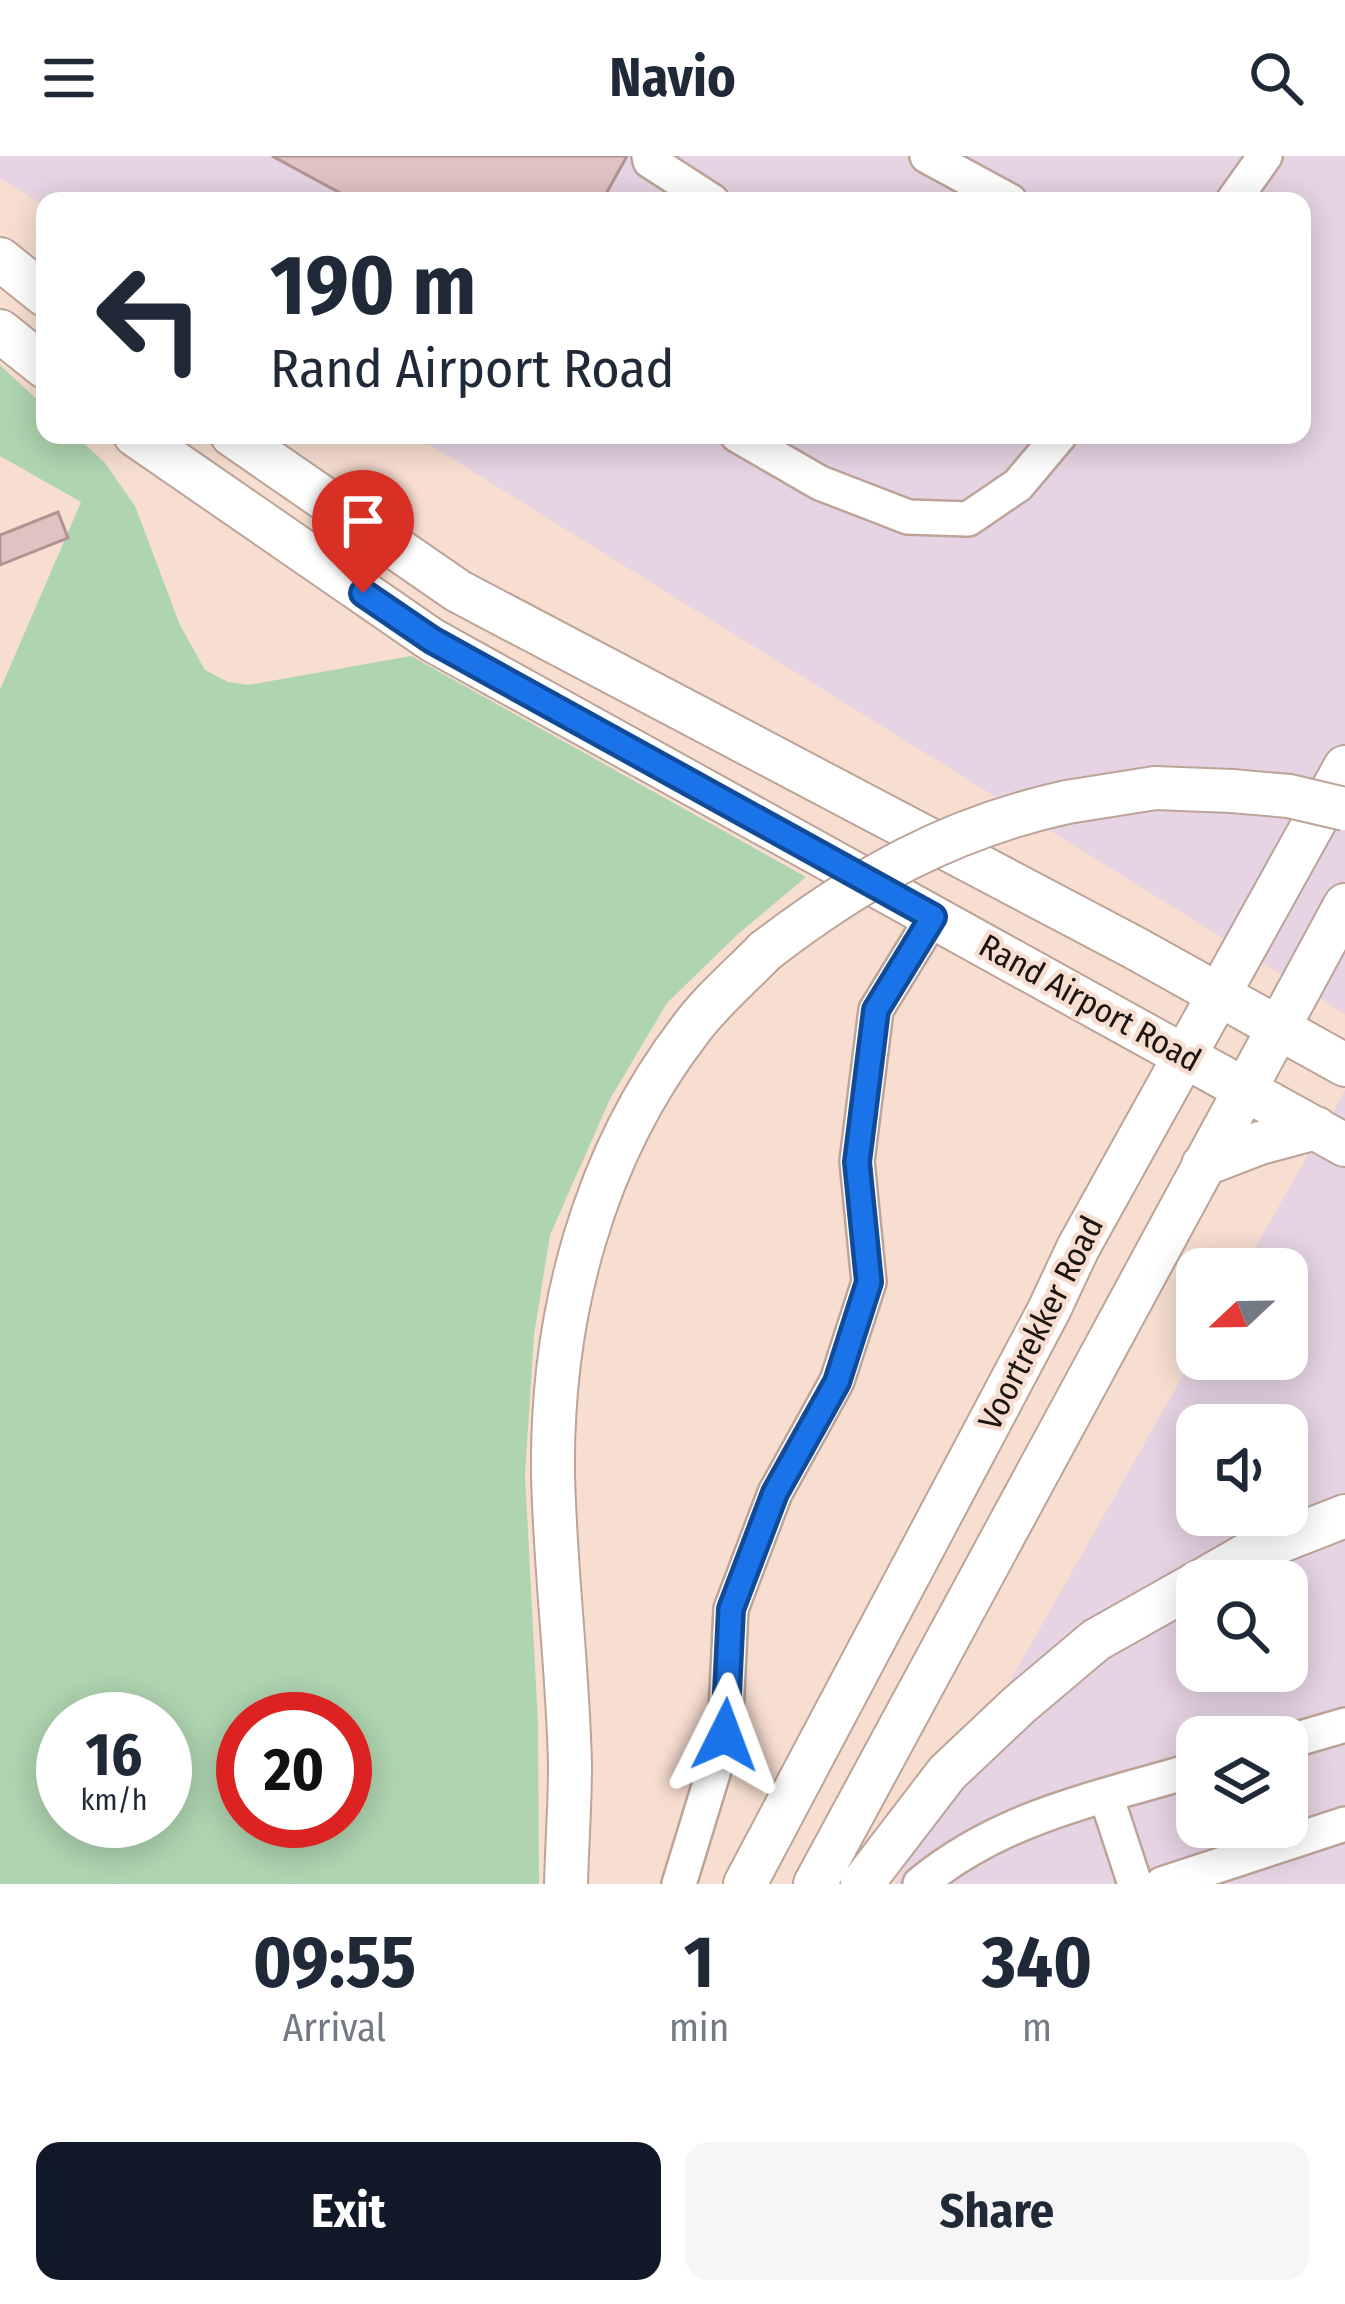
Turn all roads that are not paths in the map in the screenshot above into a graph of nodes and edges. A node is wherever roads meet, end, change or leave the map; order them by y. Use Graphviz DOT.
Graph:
graph roads {
  1 [pos="649,156"];
  2 [pos="927,156"];
  3 [pos="1265,156"];
  4 [pos="696,192"];
  5 [pos="993,192"];
  6 [pos="1239,192"];
  7 [pos="0,259"];
  8 [pos="36,288"];
  9 [pos="0,331"];
  10 [pos="36,360"];
  11 [pos="148,444"];
  12 [pos="245,444"];
  13 [pos="753,444"];
  14 [pos="1052,444"];
  15 [pos="458,592"];
  16 [pos="432,640"];
  17 [pos="1345,767"];
  18 [pos="1345,808"];
  19 [pos="1345,905"];
  20 [pos="933,917"];
  21 [pos="1311,968"];
  22 [pos="1219,994"];
  23 [pos="1279,1027"];
  24 [pos="1186,1056"];
  25 [pos="1337,1060"];
  26 [pos="1244,1088"];
  27 [pos="1330,1137"];
  28 [pos="1203,1165"];
  29 [pos="1345,1516"];
  30 [pos="1238,1560"];
  31 [pos="1176,1595"];
  32 [pos="1345,1725"];
  33 [pos="1308,1736"];
  34 [pos="1176,1775"];
  35 [pos="1106,1796"];
  36 [pos="1345,1824"];
  37 [pos="566,1884"];
  38 [pos="679,1884"];
  39 [pos="745,1884"];
  40 [pos="815,1884"];
  41 [pos="862,1884"];
  42 [pos="920,1884"];
  43 [pos="1136,1884"];
  44 [pos="1162,1884"];
  1 -- 4 [label="street"];
  2 -- 5 [label="street"];
  3 -- 6 [label="street"];
  7 -- 8 [label="main road"];
  9 -- 10 [label="main road"];
  11 -- 16 [label="main road, Rand Airport Road"];
  12 -- 15 [label="main road, Rand Airport Road"];
  13 -- 14 [label="street"];
  15 -- 16 [label="main road"];
  15 -- 22 [label="main road, Rand Airport Road"];
  16 -- 20 [label="main road, Rand Airport Road"];
  17 -- 22 [label="main road, Voortrekker Road"];
  18 -- 37 [label="main road, bridge"];
  19 -- 21 [label="main road, Voortrekker Road"];
  20 -- 24 [label="main road, Rand Airport Road"];
  20 -- 38 [label="street"];
  21 -- 23 [label="main road, Voortrekker Road"];
  21 -- 25 [label="main road"];
  22 -- 23 [label="main road, Rand Airport Road"];
  22 -- 24 [label="main road, Voortrekker Road"];
  23 -- 25 [label="main road, Rand Airport Road"];
  23 -- 26 [label="main road, Voortrekker Road"];
  24 -- 26 [label="main road, Rand Airport Road"];
  24 -- 39 [label="main road, Voortrekker Road"];
  26 -- 27 [label="main road, Rand Airport Road"];
  26 -- 28 [label="main road, Voortrekker Road"];
  27 -- 28 [label="main road"];
  28 -- 40 [label="main road, Voortrekker Road"];
  29 -- 30 [label="main road"];
  31 -- 41 [label="main road"];
  32 -- 33 [label="street"];
  34 -- 35 [label="street"];
  35 -- 42 [label="street"];
  35 -- 43 [label="street"];
  36 -- 44 [label="street"];
}
